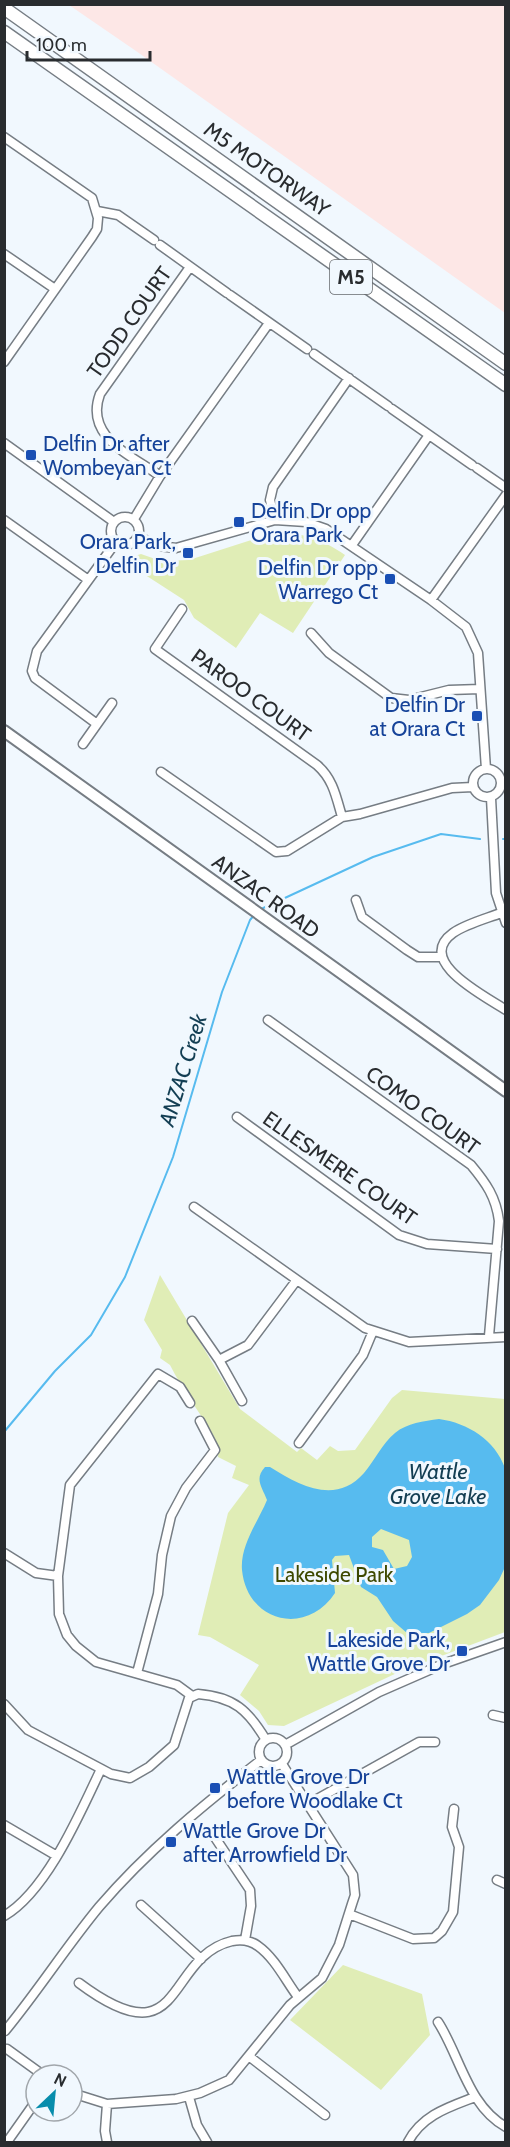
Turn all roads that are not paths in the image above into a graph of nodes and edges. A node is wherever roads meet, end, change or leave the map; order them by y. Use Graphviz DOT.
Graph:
graph roads {
  1 [pos="4,8"];
  2 [pos="4,32"];
  3 [pos="4,37"];
  4 [pos="4,137"];
  5 [pos="197,169"];
  6 [pos="97,211"];
  7 [pos="4,254"];
  8 [pos="190,267"];
  9 [pos="55,289"];
  10 [pos="411,297"];
  11 [pos="269,323"];
  12 [pos="506,353"];
  13 [pos="4,362"];
  14 [pos="506,363"];
  15 [pos="349,378"];
  16 [pos="506,385"];
  17 [pos="429,435"];
  18 [pos="4,443"];
  19 [pos="160,476"];
  20 [pos="506,488"];
  21 [pos="506,495"];
  22 [pos="134,519"];
  23 [pos="275,520"];
  24 [pos="114,522"];
  25 [pos="6,524"];
  26 [pos="139,537"];
  27 [pos="116,542"];
  28 [pos="352,545"];
  29 [pos="87,579"];
  30 [pos="431,600"];
  31 [pos="182,609"];
  32 [pos="310,633"];
  33 [pos="480,689"];
  34 [pos="112,703"];
  35 [pos="97,724"];
  36 [pos="4,731"];
  37 [pos="83,744"];
  38 [pos="486,769"];
  39 [pos="161,772"];
  40 [pos="503,784"];
  41 [pos="473,787"];
  42 [pos="490,798"];
  43 [pos="342,817"];
  44 [pos="356,900"];
  45 [pos="501,913"];
  46 [pos="506,922"];
  47 [pos="440,957"];
  48 [pos="506,1011"];
  49 [pos="268,1020"];
  50 [pos="506,1091"];
  51 [pos="237,1118"];
  52 [pos="194,1207"];
  53 [pos="496,1249"];
  54 [pos="296,1281"];
  55 [pos="192,1320"];
  56 [pos="373,1331"];
  57 [pos="489,1336"];
  58 [pos="506,1337"];
  59 [pos="219,1360"];
  60 [pos="242,1401"];
  61 [pos="190,1403"];
  62 [pos="200,1421"];
  63 [pos="299,1443"];
  64 [pos="4,1553"];
  65 [pos="58,1576"];
  66 [pos="506,1642"];
  67 [pos="137,1673"];
  68 [pos="192,1696"];
  69 [pos="4,1704"];
  70 [pos="493,1715"];
  71 [pos="506,1718"];
  72 [pos="266,1740"];
  73 [pos="435,1742"];
  74 [pos="285,1745"];
  75 [pos="261,1760"];
  76 [pos="282,1764"];
  77 [pos="101,1769"];
  78 [pos="310,1803"];
  79 [pos="453,1809"];
  80 [pos="4,1825"];
  81 [pos="214,1836"];
  82 [pos="57,1856"];
  83 [pos="141,1905"];
  84 [pos="349,1914"];
  85 [pos="4,1916"];
  86 [pos="244,1940"];
  87 [pos="201,1959"];
  88 [pos="79,1983"];
  89 [pos="298,1997"];
  90 [pos="438,2022"];
  91 [pos="5,2031"];
  92 [pos="6,2051"];
  93 [pos="250,2057"];
  94 [pos="24,2063"];
  95 [pos="84,2097"];
  96 [pos="189,2097"];
  97 [pos="476,2097"];
  98 [pos="107,2104"];
  99 [pos="325,2115"];
  100 [pos="24,2118"];
  101 [pos="506,2127"];
  102 [pos="7,2142"];
  103 [pos="107,2142"];
  104 [pos="207,2142"];
  105 [pos="408,2142"];
  1 -- 10 [label="highway, M5 MOTORWAY / M5"];
  2 -- 5 [label="highway, M5 MOTORWAY / M5"];
  3 -- 5 [label="highway"];
  4 -- 6 [label="street"];
  5 -- 16 [label="highway, M5 MOTORWAY / M5"];
  6 -- 8 [label="street, TODD COURT"];
  6 -- 9 [label="street"];
  7 -- 9 [label="street"];
  8 -- 11 [label="street, TODD COURT"];
  8 -- 19 [label="street, TODD COURT"];
  9 -- 13 [label="street"];
  10 -- 12 [label="highway"];
  10 -- 14 [label="highway, M5 MOTORWAY / M5"];
  11 -- 15 [label="street, TODD COURT"];
  11 -- 19 [label="street"];
  15 -- 17 [label="street, TODD COURT"];
  15 -- 23 [label="street"];
  17 -- 20 [label="street, TODD COURT"];
  17 -- 28 [label="street"];
  18 -- 24 [label="street"];
  19 -- 22 [label="street"];
  21 -- 30 [label="street"];
  22 -- 24 [label="street"];
  22 -- 26 [label="street"];
  23 -- 26 [label="street"];
  23 -- 28 [label="street"];
  24 -- 27 [label="street"];
  25 -- 29 [label="street"];
  26 -- 27 [label="street"];
  27 -- 29 [label="street"];
  28 -- 30 [label="street"];
  29 -- 35 [label="street"];
  30 -- 33 [label="street"];
  31 -- 43 [label="street, PAROO COURT"];
  32 -- 33 [label="street"];
  33 -- 38 [label="street"];
  34 -- 35 [label="street"];
  35 -- 37 [label="street"];
  36 -- 50 [label="main road, ANZAC ROAD"];
  38 -- 40 [label="street"];
  38 -- 41 [label="street"];
  39 -- 43 [label="street"];
  40 -- 42 [label="street"];
  41 -- 42 [label="street"];
  41 -- 43 [label="street"];
  42 -- 45 [label="street"];
  44 -- 47 [label="street"];
  45 -- 46 [label="street"];
  45 -- 47 [label="street"];
  47 -- 48 [label="street"];
  49 -- 53 [label="street, COMO COURT"];
  51 -- 53 [label="street, ELLESMERE COURT"];
  52 -- 54 [label="street"];
  53 -- 57 [label="street, COMO COURT"];
  54 -- 56 [label="street"];
  54 -- 59 [label="street"];
  55 -- 59 [label="street"];
  56 -- 57 [label="street"];
  56 -- 63 [label="street"];
  57 -- 58 [label="street"];
  59 -- 60 [label="street"];
  61 -- 65 [label="street"];
  62 -- 67 [label="street"];
  64 -- 65 [label="street"];
  65 -- 67 [label="street"];
  66 -- 74 [label="street"];
  67 -- 68 [label="street"];
  68 -- 72 [label="street"];
  68 -- 77 [label="street"];
  69 -- 77 [label="street"];
  70 -- 71 [label="street"];
  72 -- 74 [label="street"];
  72 -- 75 [label="street"];
  73 -- 78 [label="street"];
  74 -- 76 [label="street"];
  75 -- 76 [label="street"];
  75 -- 91 [label="street"];
  76 -- 78 [label="street"];
  77 -- 82 [label="street"];
  78 -- 84 [label="street"];
  79 -- 84 [label="street"];
  80 -- 82 [label="street"];
  81 -- 86 [label="street"];
  82 -- 85 [label="street"];
  83 -- 87 [label="street"];
  84 -- 89 [label="street"];
  86 -- 87 [label="street"];
  86 -- 89 [label="street"];
  87 -- 88 [label="street"];
  89 -- 93 [label="street"];
  90 -- 97 [label="street"];
  91 -- 92 [label="street"];
  92 -- 94 [label="street"];
  93 -- 96 [label="street"];
  93 -- 99 [label="street"];
  95 -- 98 [label="street"];
  96 -- 98 [label="street"];
  96 -- 104 [label="street"];
  97 -- 101 [label="street"];
  97 -- 105 [label="street"];
  98 -- 103 [label="street"];
  100 -- 102 [label="street"];
}
